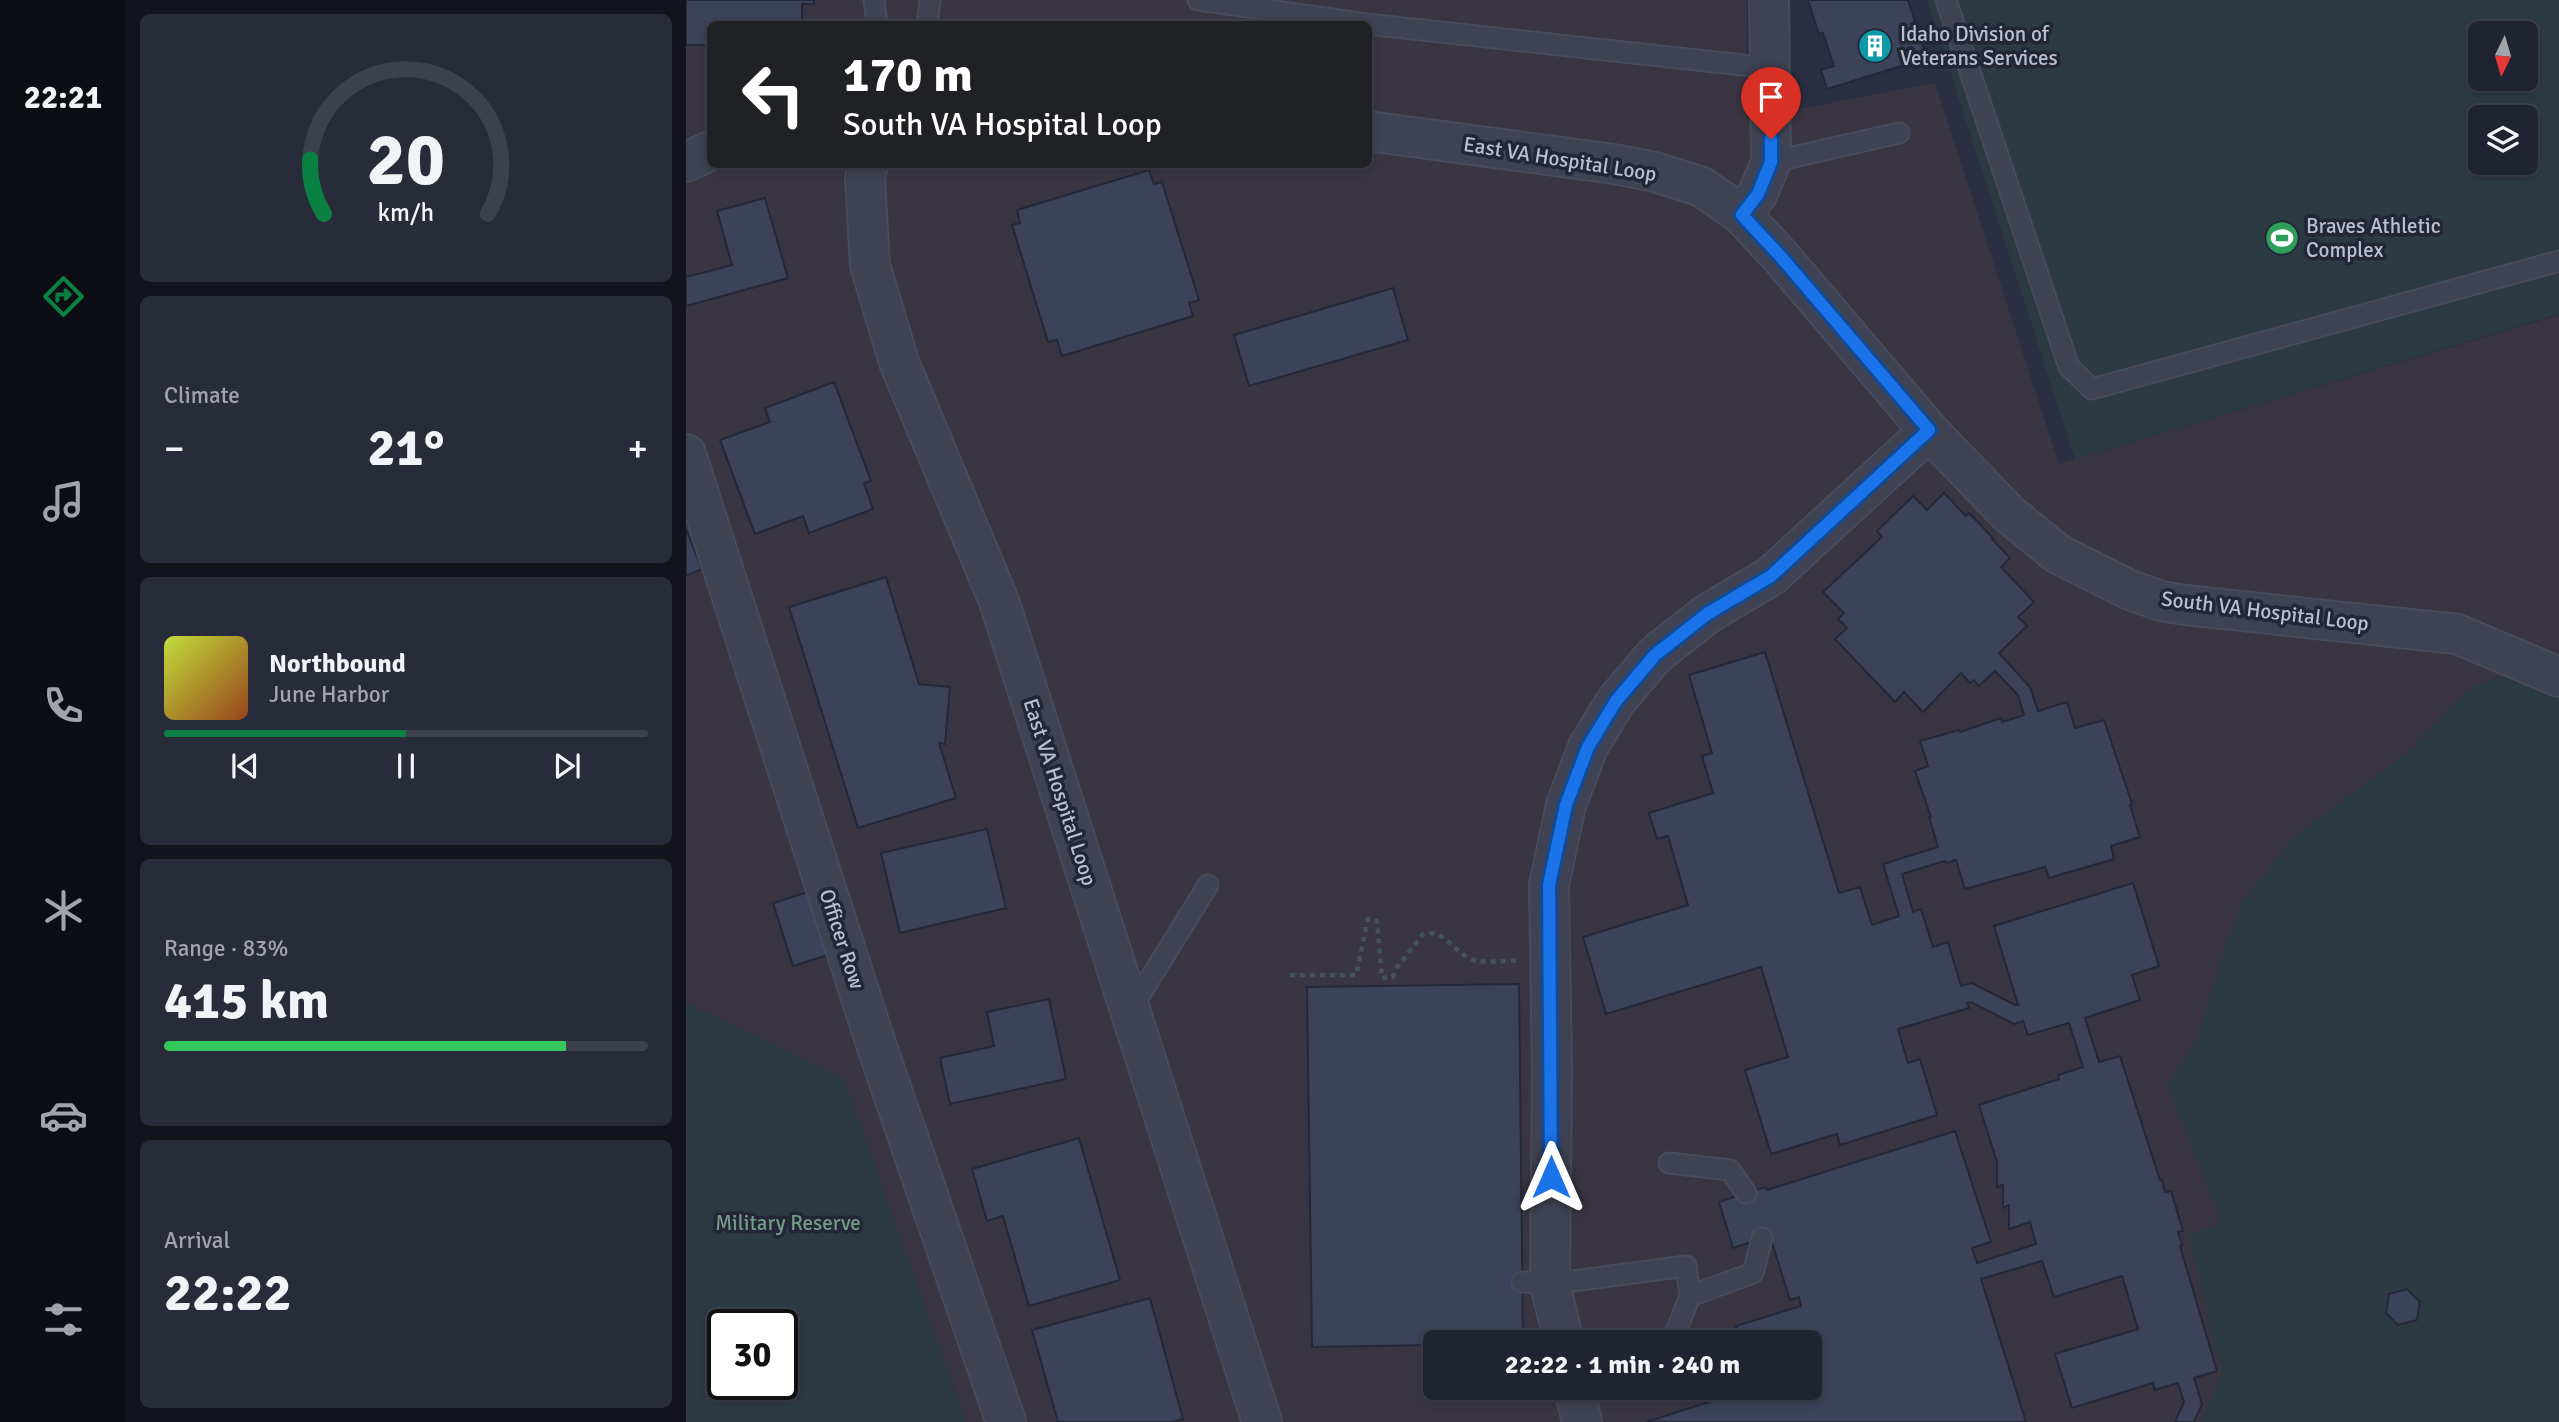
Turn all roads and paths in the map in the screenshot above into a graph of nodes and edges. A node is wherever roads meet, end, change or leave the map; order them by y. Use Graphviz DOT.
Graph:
graph roads {
  1 [pos="874,0"];
  2 [pos="930,0"];
  3 [pos="1198,0"];
  4 [pos="1769,0"];
  5 [pos="1946,0"];
  6 [pos="877,21"];
  7 [pos="927,21"];
  8 [pos="1346,21"];
  9 [pos="1372,25"];
  10 [pos="1770,68"];
  11 [pos="1372,132"];
  12 [pos="1899,133"];
  13 [pos="707,152"];
  14 [pos="686,162"];
  15 [pos="1771,162"];
  16 [pos="867,168"];
  17 [pos="1742,215"];
  18 [pos="2559,261"];
  19 [pos="1929,430"];
  20 [pos="686,454"];
  21 [pos="2559,677"];
  22 [pos="1208,885"];
  23 [pos="1518,961"];
  24 [pos="1290,975"];
  25 [pos="1130,1011"];
  26 [pos="1669,1163"];
  27 [pos="1746,1194"];
  28 [pos="1762,1238"];
  29 [pos="1536,1283"];
  30 [pos="1690,1296"];
  31 [pos="1558,1330"];
  32 [pos="1677,1330"];
  33 [pos="1006,1422"];
  34 [pos="1262,1422"];
  1 -- 6 [label="lane"];
  2 -- 7 [label="lane"];
  3 -- 8 [label="lane"];
  4 -- 10 [label="street"];
  5 -- 18 [label="lane"];
  9 -- 10 [label="lane"];
  10 -- 15 [label="street"];
  11 -- 17 [label="street, East VA Hospital Loop"];
  12 -- 15 [label="lane"];
  13 -- 14 [label="street"];
  15 -- 17 [label="street"];
  16 -- 25 [label="street, East VA Hospital Loop"];
  17 -- 19 [label="street, South VA Hospital Loop"];
  19 -- 21 [label="street, South VA Hospital Loop"];
  19 -- 29 [label="street"];
  20 -- 33 [label="street, Officer Row"];
  22 -- 25 [label="lane"];
  23 -- 24 [label="path"];
  25 -- 34 [label="street, East VA Hospital Loop"];
  26 -- 27 [label="lane"];
  28 -- 30 [label="lane"];
  29 -- 30 [label="lane"];
  29 -- 31 [label="street"];
  30 -- 32 [label="lane"];
}
